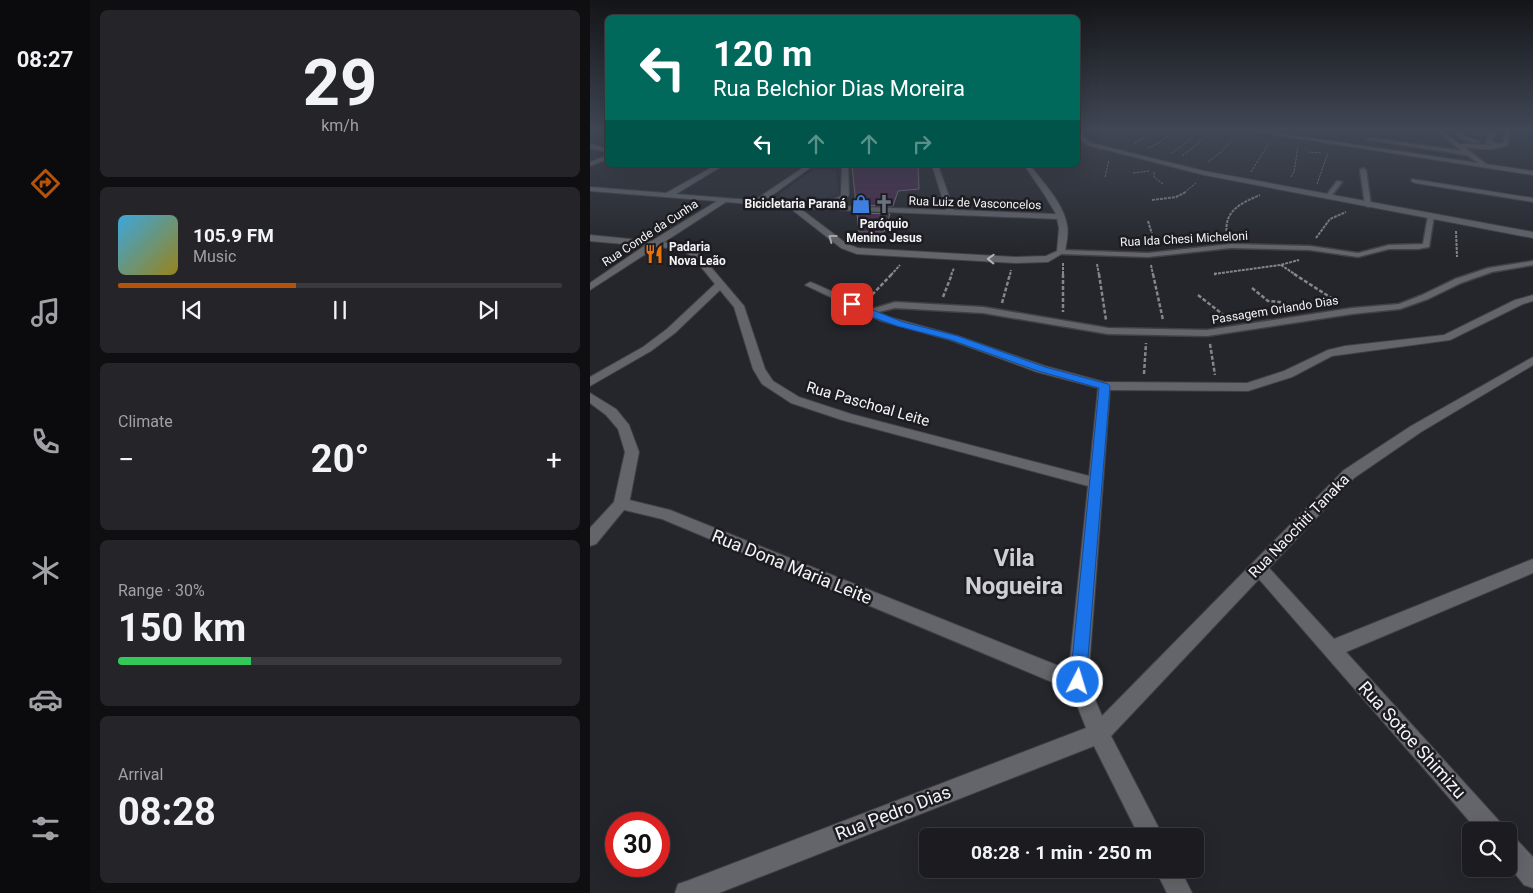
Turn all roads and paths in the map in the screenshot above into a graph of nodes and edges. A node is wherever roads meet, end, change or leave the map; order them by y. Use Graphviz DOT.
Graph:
graph roads {
  1 [pos="1363,170"];
  2 [pos="711,171"];
  3 [pos="803,171"];
  4 [pos="845,171"];
  5 [pos="937,171"];
  6 [pos="1030,171"];
  7 [pos="1106,171"];
  8 [pos="1154,171"];
  9 [pos="1196,171"];
  10 [pos="1252,171"];
  11 [pos="1294,171"];
  12 [pos="1323,171"];
  13 [pos="1519,171"];
  14 [pos="1133,173"];
  15 [pos="1533,173"];
  16 [pos="1105,177"];
  17 [pos="1245,181"];
  18 [pos="1416,181"];
  19 [pos="1339,182"];
  20 [pos="1279,188"];
  21 [pos="590,189"];
  22 [pos="1188,192"];
  23 [pos="1314,194"];
  24 [pos="668,195"];
  25 [pos="1328,197"];
  26 [pos="842,199"];
  27 [pos="725,200"];
  28 [pos="1152,200"];
  29 [pos="1533,200"];
  30 [pos="757,202"];
  31 [pos="1368,204"];
  32 [pos="790,205"];
  33 [pos="812,207"];
  34 [pos="859,209"];
  35 [pos="951,214"];
  36 [pos="1060,216"];
  37 [pos="1431,216"];
  38 [pos="1148,220"];
  39 [pos="1455,220"];
  40 [pos="1533,235"];
  41 [pos="590,238"];
  42 [pos="653,244"];
  43 [pos="1231,246"];
  44 [pos="1310,248"];
  45 [pos="1062,252"];
  46 [pos="1095,254"];
  47 [pos="1159,254"];
  48 [pos="908,255"];
  49 [pos="1148,255"];
  50 [pos="1457,257"];
  51 [pos="1015,260"];
  52 [pos="1533,263"];
  53 [pos="1280,265"];
  54 [pos="1214,274"];
  55 [pos="721,284"];
  56 [pos="810,285"];
  57 [pos="590,288"];
  58 [pos="1252,288"];
  59 [pos="1198,295"];
  60 [pos="1533,298"];
  61 [pos="862,310"];
  62 [pos="1352,311"];
  63 [pos="999,312"];
  64 [pos="1298,319"];
  65 [pos="1063,323"];
  66 [pos="1240,329"];
  67 [pos="1108,331"];
  68 [pos="1146,332"];
  69 [pos="1166,332"];
  70 [pos="1208,333"];
  71 [pos="1533,360"];
  72 [pos="590,382"];
  73 [pos="1104,386"];
  74 [pos="1143,387"];
  75 [pos="1217,388"];
  76 [pos="590,397"];
  77 [pos="1096,483"];
  78 [pos="620,504"];
  79 [pos="590,539"];
  80 [pos="1533,566"];
  81 [pos="1259,568"];
  82 [pos="1331,649"];
  83 [pos="1078,682"];
  84 [pos="1099,734"];
  85 [pos="1486,822"];
  86 [pos="1147,828"];
  87 [pos="1517,857"];
  88 [pos="1533,876"];
  89 [pos="1172,878"];
  90 [pos="687,893"];
  91 [pos="1180,893"];
  1 -- 31 [label="lane"];
  2 -- 24 [label="street"];
  3 -- 30 [label="street"];
  4 -- 26 [label="street"];
  5 -- 35 [label="street"];
  6 -- 36 [label="street"];
  7 -- 16 [label="path"];
  8 -- 14 [label="path"];
  9 -- 17 [label="street"];
  10 -- 17 [label="path"];
  11 -- 20 [label="path"];
  12 -- 23 [label="path"];
  13 -- 15 [label="street"];
  17 -- 20 [label="street"];
  18 -- 29 [label="street"];
  19 -- 25 [label="lane"];
  20 -- 23 [label="street"];
  20 -- 43 [label="path"];
  21 -- 24 [label="street, Rua Luiz de Vasconcelos"];
  22 -- 28 [label="path"];
  23 -- 25 [label="street"];
  24 -- 27 [label="street, Rua Luiz de Vasconcelos"];
  25 -- 31 [label="street"];
  26 -- 33 [label="street"];
  26 -- 34 [label="street"];
  27 -- 30 [label="street, Rua Luiz de Vasconcelos"];
  27 -- 42 [label="street, Rua Conde da Cunha"];
  30 -- 32 [label="street, Rua Luiz de Vasconcelos"];
  31 -- 37 [label="street"];
  31 -- 44 [label="path"];
  32 -- 33 [label="street, Rua Luiz de Vasconcelos"];
  48 -- 32 [label="street, one-way"];
  33 -- 34 [label="street, Rua Luiz de Vasconcelos"];
  34 -- 35 [label="street, Rua Luiz de Vasconcelos"];
  35 -- 36 [label="street, Rua Luiz de Vasconcelos"];
  36 -- 45 [label="street"];
  37 -- 39 [label="street"];
  37 -- 44 [label="lane, Rua Ida Chesi Micheloni"];
  38 -- 47 [label="path"];
  39 -- 40 [label="street"];
  39 -- 50 [label="path"];
  41 -- 42 [label="street, Rua Paschoal Leite"];
  42 -- 55 [label="street, Rua Paschoal Leite"];
  42 -- 57 [label="street, Rua Conde da Cunha"];
  43 -- 44 [label="lane, Rua Ida Chesi Micheloni"];
  43 -- 47 [label="lane, Rua Ida Chesi Micheloni"];
  44 -- 53 [label="path"];
  45 -- 46 [label="lane, Rua Ida Chesi Micheloni"];
  45 -- 51 [label="street"];
  45 -- 65 [label="path"];
  46 -- 49 [label="lane, Rua Ida Chesi Micheloni"];
  46 -- 67 [label="path"];
  47 -- 49 [label="lane, Rua Ida Chesi Micheloni"];
  51 -- 48 [label="street, one-way"];
  48 -- 61 [label="path"];
  49 -- 69 [label="path"];
  51 -- 63 [label="path"];
  52 -- 62 [label="lane, Passagem Orlando Dias"];
  53 -- 54 [label="path"];
  53 -- 62 [label="path"];
  55 -- 72 [label="street"];
  55 -- 77 [label="street, Rua Paschoal Leite"];
  56 -- 61 [label="street"];
  58 -- 64 [label="path"];
  59 -- 66 [label="path"];
  60 -- 75 [label="street"];
  61 -- 63 [label="lane, Passagem Orlando Dias"];
  61 -- 73 [label="street"];
  62 -- 64 [label="lane, Passagem Orlando Dias"];
  63 -- 65 [label="lane, Passagem Orlando Dias"];
  64 -- 66 [label="lane, Passagem Orlando Dias"];
  65 -- 67 [label="lane, Passagem Orlando Dias"];
  66 -- 70 [label="lane, Passagem Orlando Dias"];
  67 -- 68 [label="lane, Passagem Orlando Dias"];
  68 -- 69 [label="lane, Passagem Orlando Dias"];
  68 -- 74 [label="path"];
  69 -- 70 [label="lane, Passagem Orlando Dias"];
  70 -- 75 [label="path"];
  71 -- 81 [label="street, Rua Naochiti Tanaka"];
  73 -- 74 [label="street"];
  73 -- 77 [label="street"];
  74 -- 75 [label="street"];
  76 -- 78 [label="street"];
  77 -- 83 [label="street"];
  78 -- 79 [label="street"];
  78 -- 83 [label="street, Rua Dona Maria Leite"];
  80 -- 82 [label="street"];
  81 -- 82 [label="street, Rua Sotoe Shimizu"];
  81 -- 84 [label="street, Rua Naochiti Tanaka"];
  82 -- 85 [label="street, Rua Sotoe Shimizu"];
  83 -- 84 [label="street"];
  84 -- 86 [label="street"];
  84 -- 90 [label="street, Rua Pedro Dias"];
  87 -- 88 [label="street"];
  89 -- 91 [label="street"];
}
